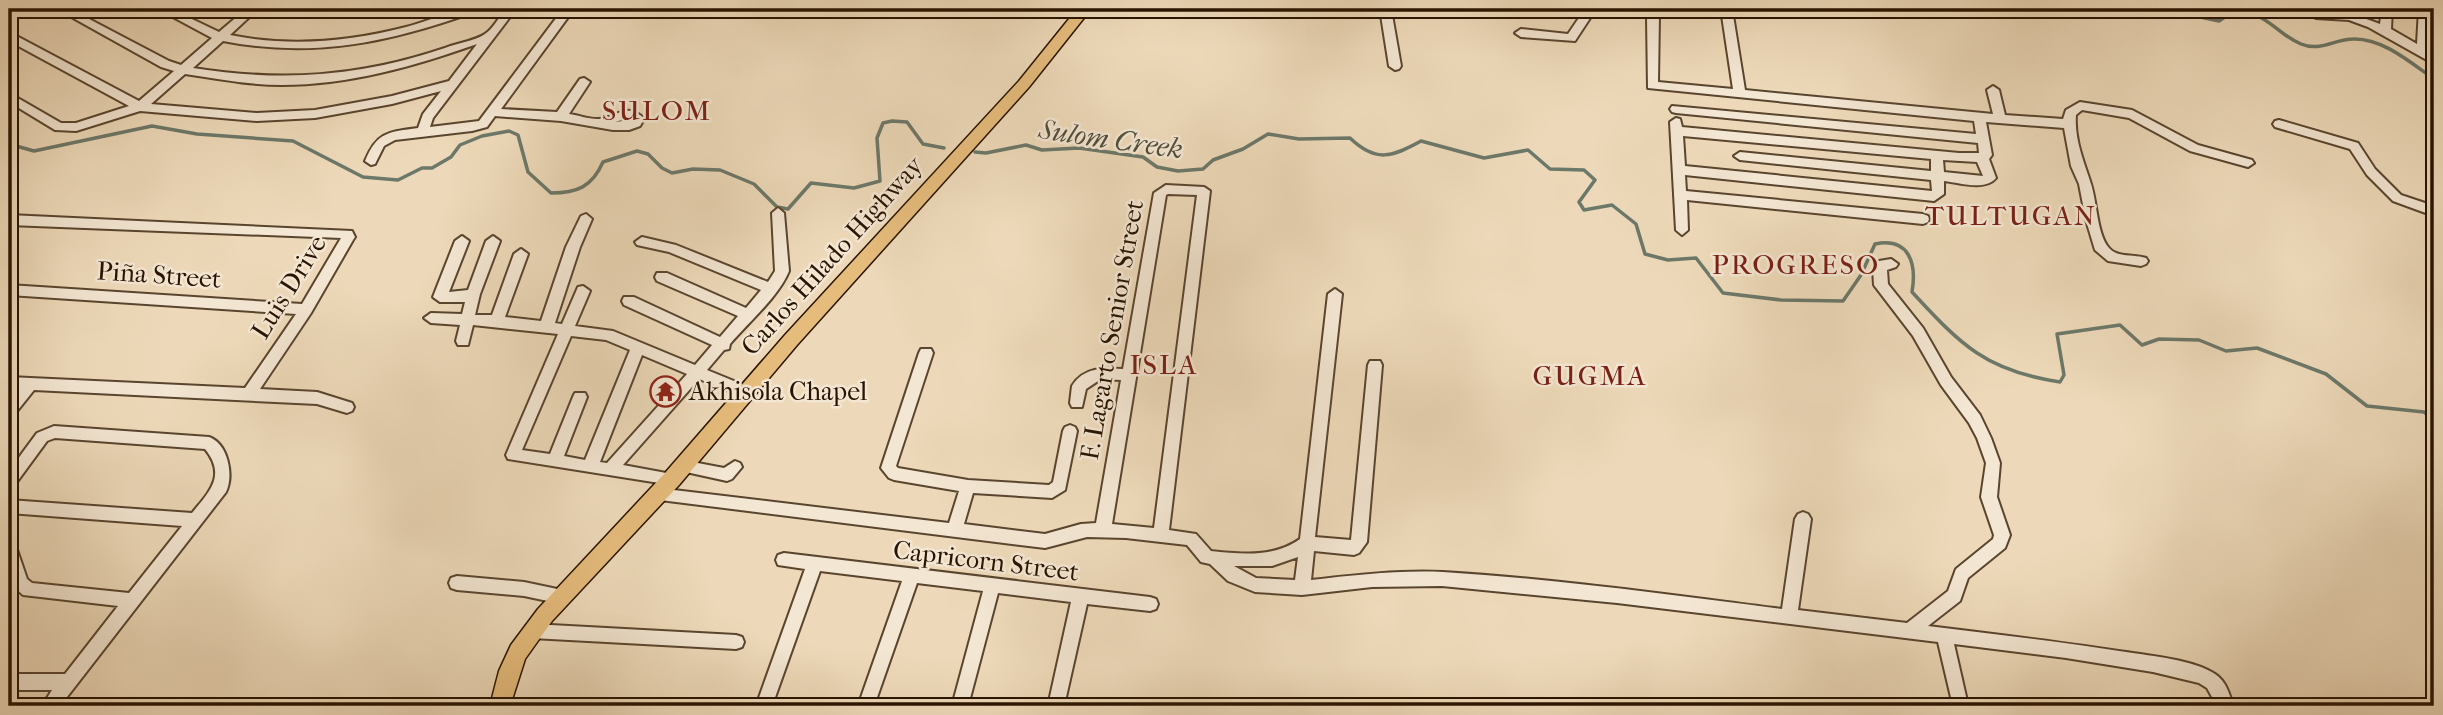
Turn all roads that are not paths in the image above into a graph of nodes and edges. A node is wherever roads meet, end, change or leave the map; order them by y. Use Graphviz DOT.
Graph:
graph roads {
  1 [pos="62,9"];
  2 [pos="163,9"];
  3 [pos="253,9"];
  4 [pos="294,9"];
  5 [pos="356,9"];
  6 [pos="473,9"];
  7 [pos="511,9"];
  8 [pos="569,9"];
  9 [pos="1084,9"];
  10 [pos="1385,9"];
  11 [pos="1590,9"];
  12 [pos="1622,9"];
  13 [pos="1727,9"];
  14 [pos="2387,9"];
  15 [pos="2426,9"];
  16 [pos="2306,10"];
  17 [pos="2349,13"];
  18 [pos="2385,30"];
  19 [pos="1521,33"];
  20 [pos="9,36"];
  21 [pos="490,36"];
  22 [pos="221,37"];
  23 [pos="2422,52"];
  24 [pos="2434,60"];
  25 [pos="1395,66"];
  26 [pos="184,70"];
  27 [pos="584,82"];
  28 [pos="452,84"];
  29 [pos="1676,89"];
  30 [pos="1993,90"];
  31 [pos="1740,94"];
  32 [pos="9,97"];
  33 [pos="1825,102"];
  34 [pos="140,107"];
  35 [pos="1676,109"];
  36 [pos="492,112"];
  37 [pos="559,117"];
  38 [pos="1979,117"];
  39 [pos="2000,118"];
  40 [pos="603,123"];
  41 [pos="1831,124"];
  42 [pos="2069,124"];
  43 [pos="2279,124"];
  44 [pos="423,131"];
  45 [pos="1676,131"];
  46 [pos="1983,139"];
  47 [pos="1834,143"];
  48 [pos="1937,155"];
  49 [pos="1740,156"];
  50 [pos="1982,158"];
  51 [pos="371,160"];
  52 [pos="2248,163"];
  53 [pos="1840,166"];
  54 [pos="1678,170"];
  55 [pos="1937,178"];
  56 [pos="1845,189"];
  57 [pos="1679,195"];
  58 [pos="2434,211"];
  59 [pos="778,213"];
  60 [pos="1851,213"];
  61 [pos="586,219"];
  62 [pos="1923,219"];
  63 [pos="9,220"];
  64 [pos="1682,230"];
  65 [pos="462,241"];
  66 [pos="493,241"];
  67 [pos="642,242"];
  68 [pos="522,254"];
  69 [pos="2141,261"];
  70 [pos="1891,264"];
  71 [pos="662,277"];
  72 [pos="772,289"];
  73 [pos="9,290"];
  74 [pos="583,291"];
  75 [pos="473,294"];
  76 [pos="1335,294"];
  77 [pos="629,301"];
  78 [pos="306,309"];
  79 [pos="749,315"];
  80 [pos="431,318"];
  81 [pos="470,319"];
  82 [pos="498,321"];
  83 [pos="546,328"];
  84 [pos="565,330"];
  85 [pos="463,341"];
  86 [pos="724,345"];
  87 [pos="638,347"];
  88 [pos="926,353"];
  89 [pos="1375,365"];
  90 [pos="696,372"];
  91 [pos="1130,375"];
  92 [pos="9,383"];
  93 [pos="30,384"];
  94 [pos="746,392"];
  95 [pos="249,394"];
  96 [pos="580,397"];
  97 [pos="1077,403"];
  98 [pos="347,407"];
  99 [pos="9,411"];
  100 [pos="1070,431"];
  101 [pos="554,462"];
  102 [pos="590,467"];
  103 [pos="735,467"];
  104 [pos="611,469"];
  105 [pos="677,472"];
  106 [pos="9,482"];
  107 [pos="968,486"];
  108 [pos="657,494"];
  109 [pos="9,506"];
  110 [pos="1803,519"];
  111 [pos="195,520"];
  112 [pos="955,528"];
  113 [pos="1103,530"];
  114 [pos="1161,535"];
  115 [pos="1306,543"];
  116 [pos="9,546"];
  117 [pos="1214,558"];
  118 [pos="784,560"];
  119 [pos="815,564"];
  120 [pos="912,576"];
  121 [pos="457,583"];
  122 [pos="992,586"];
  123 [pos="1302,588"];
  124 [pos="562,597"];
  125 [pos="1080,597"];
  126 [pos="132,600"];
  127 [pos="1150,604"];
  128 [pos="1789,617"];
  129 [pos="532,631"];
  130 [pos="1910,631"];
  131 [pos="1944,634"];
  132 [pos="736,642"];
  133 [pos="9,682"];
  134 [pos="69,682"];
  135 [pos="1959,701"];
  136 [pos="50,706"];
  137 [pos="500,706"];
  138 [pos="764,706"];
  139 [pos="866,706"];
  140 [pos="960,706"];
  141 [pos="1056,706"];
  142 [pos="2225,706"];
  1 -- 26 [label="street"];
  2 -- 22 [label="street"];
  3 -- 22 [label="street"];
  4 -- 5 [label="street"];
  6 -- 22 [label="street"];
  7 -- 21 [label="street"];
  8 -- 36 [label="street"];
  9 -- 94 [label="main road, Carlos Hilado Highway"];
  10 -- 25 [label="street"];
  11 -- 19 [label="street"];
  12 -- 29 [label="street"];
  13 -- 31 [label="street"];
  14 -- 18 [label="street"];
  15 -- 23 [label="street"];
  16 -- 17 [label="street"];
  17 -- 18 [label="street"];
  18 -- 23 [label="street"];
  20 -- 34 [label="street"];
  21 -- 26 [label="street"];
  21 -- 28 [label="street"];
  22 -- 26 [label="street"];
  23 -- 24 [label="street"];
  26 -- 34 [label="street"];
  27 -- 37 [label="street"];
  28 -- 34 [label="street"];
  28 -- 44 [label="street"];
  29 -- 31 [label="street"];
  29 -- 35 [label="street"];
  30 -- 39 [label="street"];
  31 -- 33 [label="street"];
  32 -- 34 [label="street"];
  33 -- 38 [label="street"];
  33 -- 41 [label="street"];
  35 -- 41 [label="street"];
  35 -- 45 [label="street"];
  36 -- 37 [label="street"];
  36 -- 44 [label="street"];
  37 -- 40 [label="street"];
  38 -- 39 [label="street"];
  38 -- 46 [label="street"];
  39 -- 42 [label="street"];
  41 -- 46 [label="street"];
  41 -- 47 [label="street"];
  42 -- 52 [label="street"];
  42 -- 69 [label="street"];
  43 -- 58 [label="street"];
  44 -- 51 [label="street"];
  45 -- 47 [label="street"];
  45 -- 54 [label="street"];
  46 -- 50 [label="street"];
  47 -- 48 [label="street"];
  47 -- 53 [label="street"];
  48 -- 50 [label="street"];
  48 -- 55 [label="street"];
  49 -- 53 [label="street"];
  50 -- 55 [label="street"];
  53 -- 55 [label="street"];
  53 -- 56 [label="street"];
  54 -- 56 [label="street"];
  54 -- 57 [label="street"];
  55 -- 56 [label="street"];
  56 -- 60 [label="street"];
  57 -- 60 [label="street"];
  57 -- 64 [label="street"];
  59 -- 72 [label="street"];
  60 -- 62 [label="street"];
  61 -- 83 [label="street"];
  63 -- 78 [label="street, Luis Drive"];
  65 -- 75 [label="street"];
  66 -- 75 [label="street"];
  67 -- 72 [label="street"];
  68 -- 82 [label="street"];
  70 -- 130 [label="street"];
  71 -- 79 [label="street"];
  72 -- 79 [label="street"];
  73 -- 78 [label="street, Piña Street"];
  74 -- 84 [label="street"];
  75 -- 81 [label="street"];
  76 -- 115 [label="street"];
  77 -- 86 [label="street"];
  78 -- 95 [label="street, Luis Drive"];
  79 -- 86 [label="street"];
  80 -- 81 [label="street"];
  81 -- 82 [label="street"];
  81 -- 85 [label="street"];
  82 -- 83 [label="street"];
  83 -- 84 [label="street"];
  84 -- 87 [label="street"];
  84 -- 101 [label="street"];
  86 -- 90 [label="street"];
  87 -- 90 [label="street"];
  87 -- 102 [label="street"];
  88 -- 107 [label="street"];
  89 -- 115 [label="street"];
  90 -- 94 [label="street"];
  90 -- 104 [label="street"];
  91 -- 97 [label="street"];
  91 -- 113 [label="street, F. Lagarto Senior Street"];
  91 -- 114 [label="street, F. Lagarto Senior Street"];
  92 -- 93 [label="street"];
  93 -- 95 [label="street"];
  93 -- 99 [label="street"];
  94 -- 105 [label="main road, Carlos Hilado Highway"];
  95 -- 98 [label="street"];
  96 -- 101 [label="street"];
  100 -- 107 [label="street"];
  101 -- 102 [label="street"];
  102 -- 104 [label="street"];
  103 -- 105 [label="street"];
  104 -- 105 [label="street"];
  105 -- 108 [label="main road, Carlos Hilado Highway"];
  106 -- 111 [label="street"];
  107 -- 112 [label="street"];
  108 -- 112 [label="street"];
  108 -- 124 [label="main road, Carlos Hilado Highway"];
  109 -- 111 [label="street"];
  110 -- 128 [label="street"];
  111 -- 126 [label="street"];
  112 -- 113 [label="street"];
  113 -- 114 [label="street"];
  114 -- 117 [label="street"];
  115 -- 117 [label="street"];
  115 -- 123 [label="street"];
  116 -- 126 [label="street"];
  117 -- 123 [label="street"];
  118 -- 119 [label="street, Capricorn Street"];
  119 -- 120 [label="street, Capricorn Street"];
  119 -- 138 [label="street"];
  120 -- 122 [label="street, Capricorn Street"];
  120 -- 139 [label="street"];
  121 -- 124 [label="street"];
  122 -- 125 [label="street, Capricorn Street"];
  122 -- 140 [label="street"];
  123 -- 128 [label="street"];
  124 -- 129 [label="main road, Carlos Hilado Highway"];
  125 -- 127 [label="street, Capricorn Street"];
  125 -- 141 [label="street"];
  126 -- 134 [label="street"];
  128 -- 130 [label="street"];
  129 -- 132 [label="street"];
  129 -- 137 [label="main road, Carlos Hilado Highway"];
  130 -- 131 [label="street"];
  131 -- 135 [label="street"];
  131 -- 142 [label="street"];
  133 -- 134 [label="street"];
  134 -- 136 [label="street"];
}
